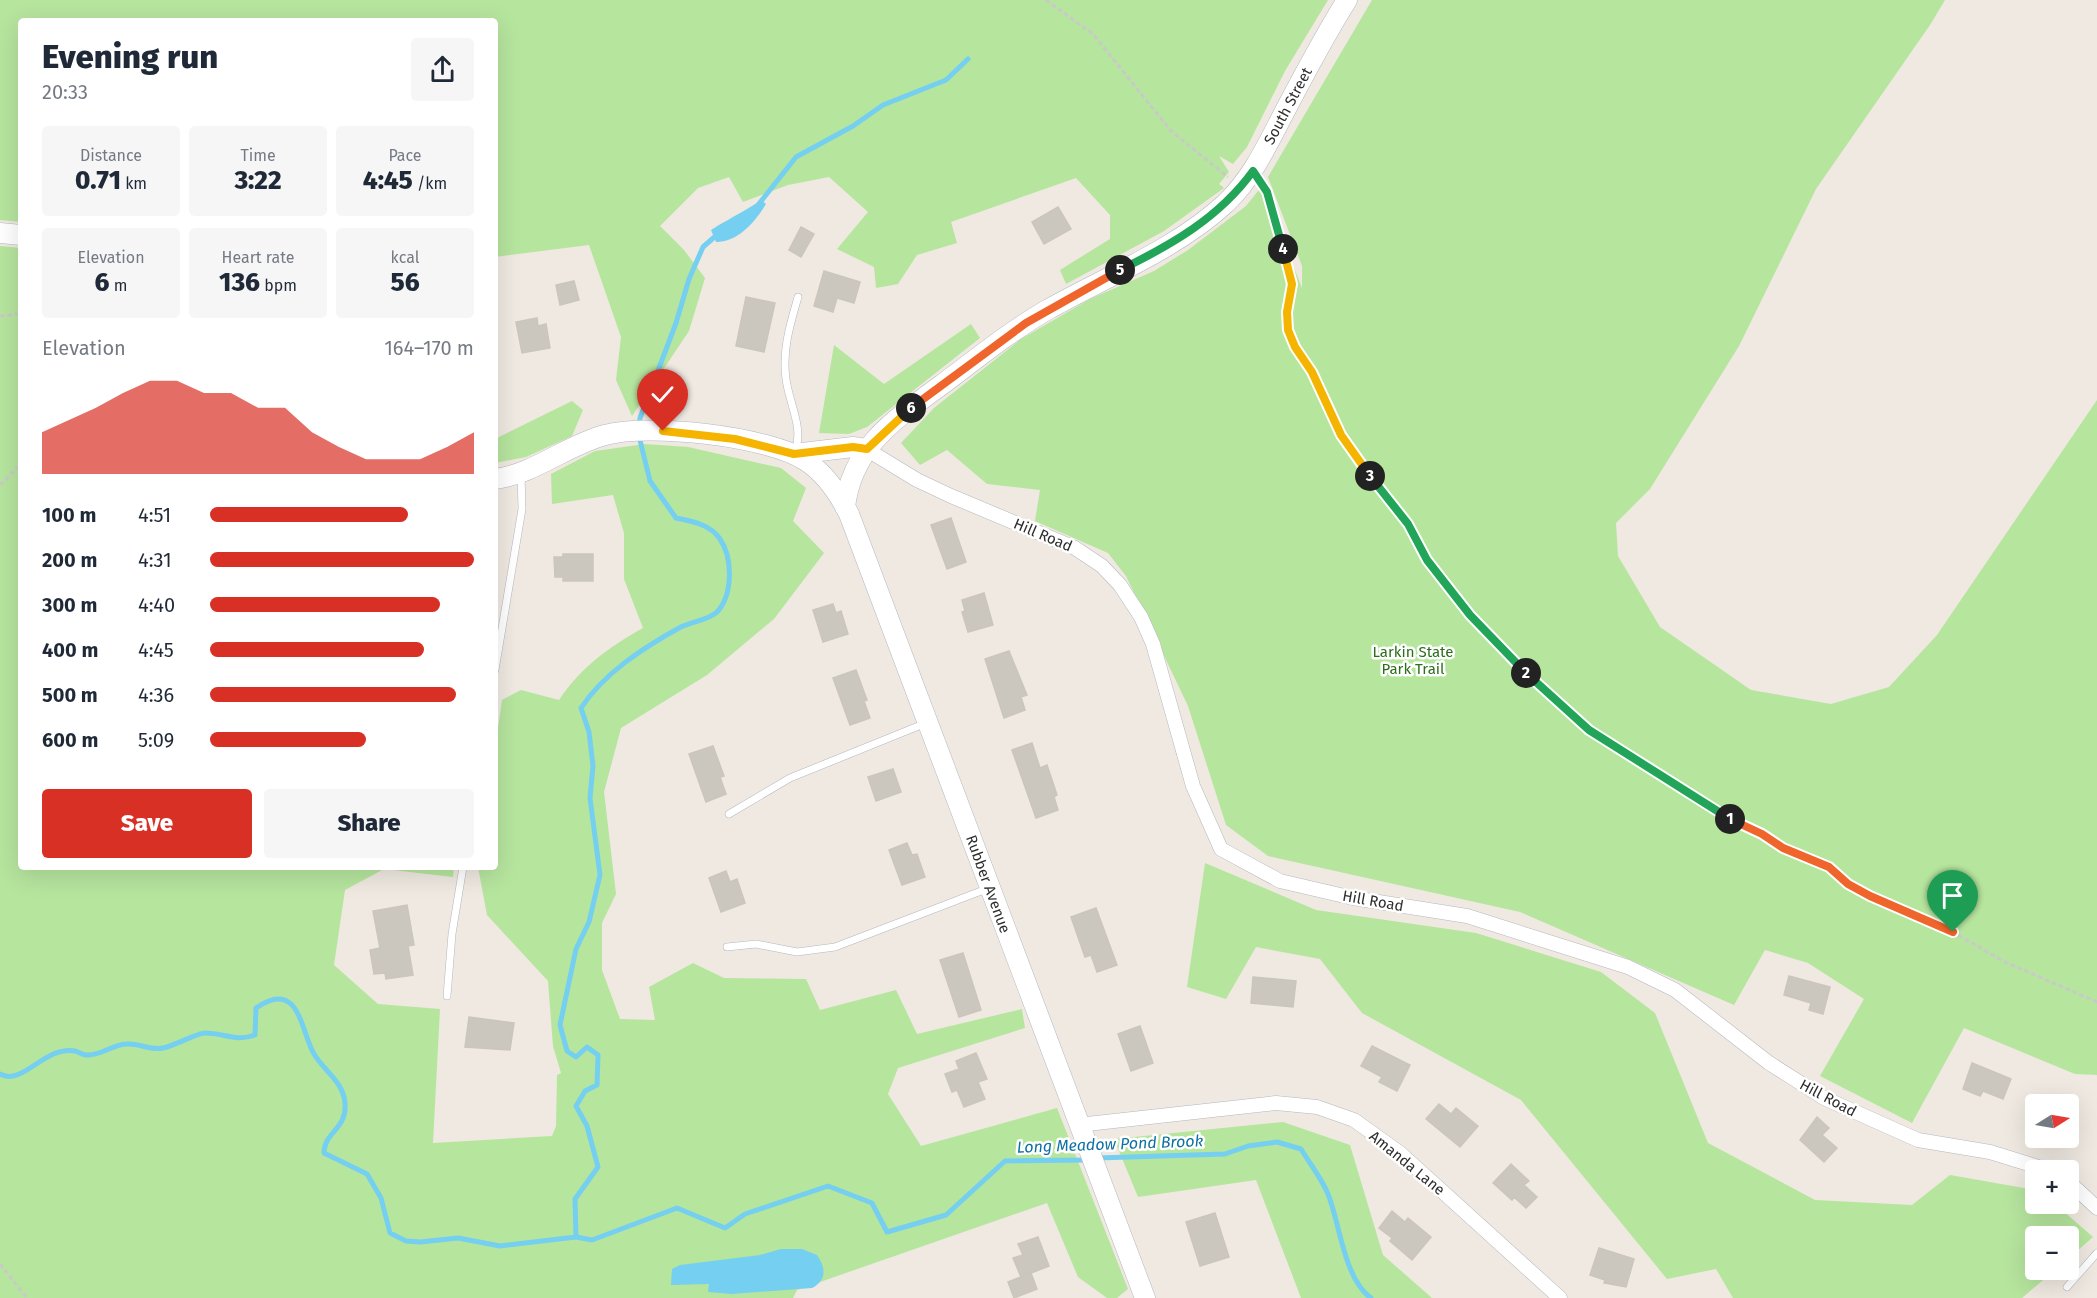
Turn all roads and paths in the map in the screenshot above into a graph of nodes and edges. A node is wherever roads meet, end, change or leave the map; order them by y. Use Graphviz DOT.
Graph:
graph roads {
  1 [pos="1046,0"];
  2 [pos="1347,0"];
  3 [pos="1253,171"];
  4 [pos="1240,189"];
  5 [pos="0,233"];
  6 [pos="18,235"];
  7 [pos="798,297"];
  8 [pos="18,314"];
  9 [pos="0,316"];
  10 [pos="867,449"];
  11 [pos="794,454"];
  12 [pos="18,467"];
  13 [pos="521,472"];
  14 [pos="498,478"];
  15 [pos="0,485"];
  16 [pos="845,507"];
  17 [pos="498,652"];
  18 [pos="928,722"];
  19 [pos="729,814"];
  20 [pos="463,870"];
  21 [pos="990,888"];
  22 [pos="727,947"];
  23 [pos="447,996"];
  24 [pos="2097,1002"];
  25 [pos="1078,1125"];
  26 [pos="2025,1163"];
  27 [pos="2079,1191"];
  28 [pos="2097,1208"];
  29 [pos="2097,1253"];
  30 [pos="0,1264"];
  31 [pos="2067,1287"];
  32 [pos="27,1298"];
  33 [pos="1145,1298"];
  34 [pos="1560,1298"];
  1 -- 4 [label="path"];
  2 -- 3 [label="street, South Street"];
  3 -- 4 [label="street, South Street"];
  3 -- 24 [label="path"];
  4 -- 10 [label="street, South Street"];
  5 -- 6 [label="street"];
  7 -- 11 [label="lane"];
  8 -- 9 [label="path"];
  10 -- 11 [label="street"];
  10 -- 16 [label="street, South Street"];
  10 -- 26 [label="street, Hill Road"];
  11 -- 13 [label="street"];
  11 -- 16 [label="street, Rubber Avenue"];
  12 -- 15 [label="path"];
  13 -- 14 [label="street"];
  13 -- 17 [label="lane"];
  16 -- 18 [label="street, Rubber Avenue"];
  18 -- 19 [label="lane"];
  18 -- 21 [label="street, Rubber Avenue"];
  20 -- 23 [label="lane"];
  21 -- 22 [label="lane"];
  21 -- 25 [label="street, Rubber Avenue"];
  25 -- 33 [label="street, Rubber Avenue"];
  25 -- 34 [label="street, Amanda Lane"];
  27 -- 28 [label="street"];
  29 -- 31 [label="lane"];
  30 -- 32 [label="path"];
}
